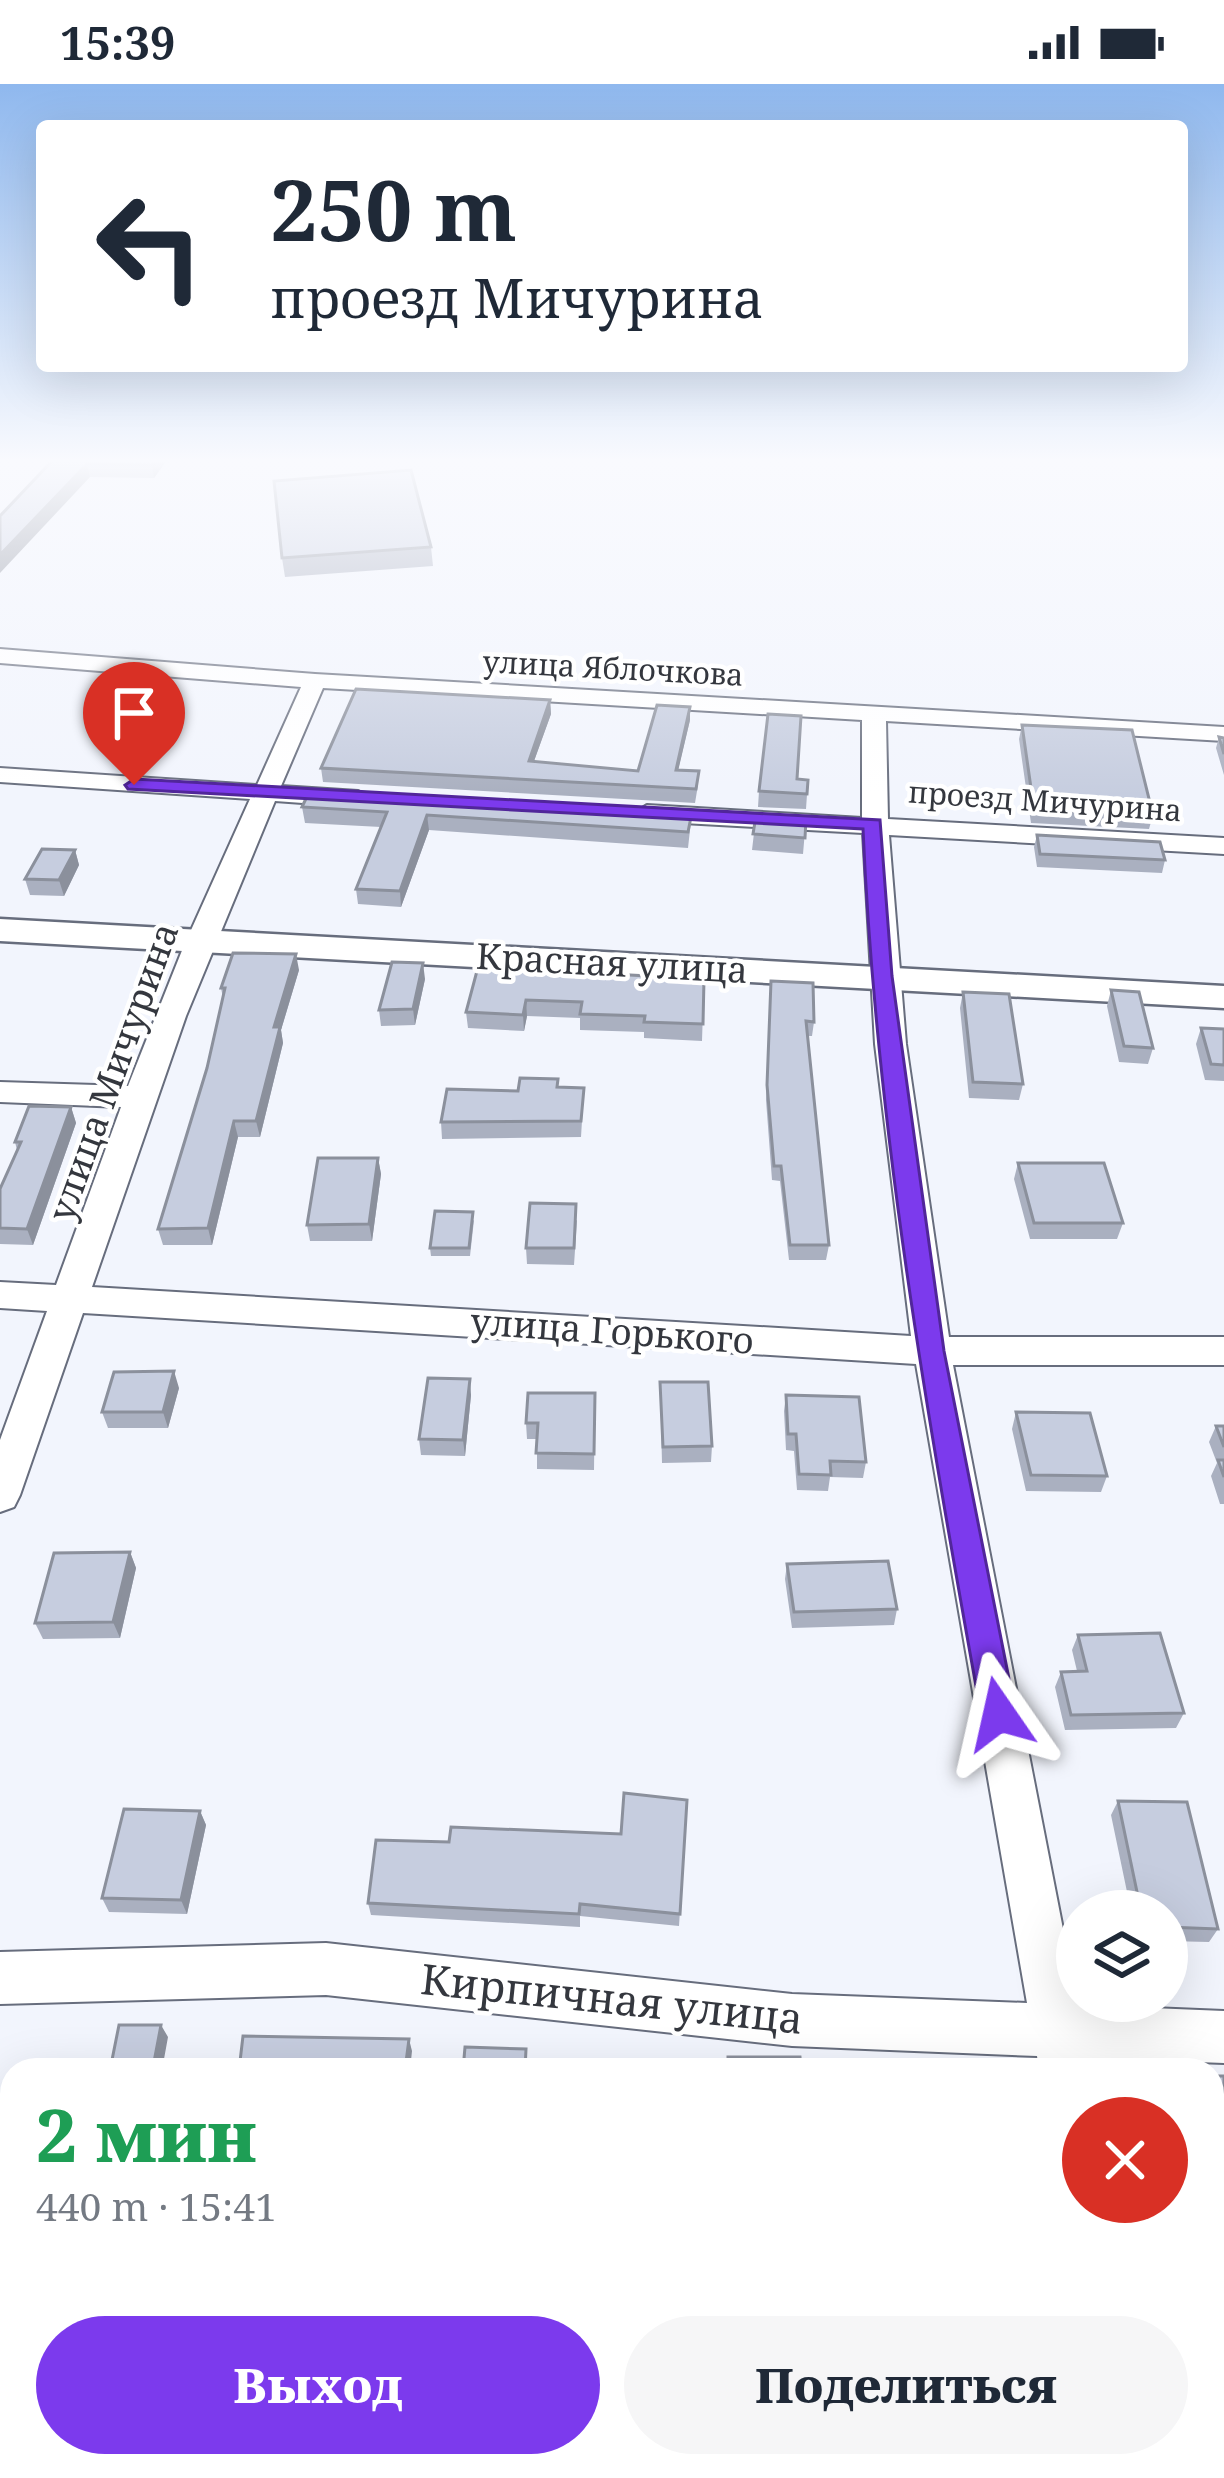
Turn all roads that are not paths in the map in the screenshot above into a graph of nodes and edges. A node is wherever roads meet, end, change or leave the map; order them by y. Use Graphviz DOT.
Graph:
graph roads {
  1 [pos="0,656"];
  2 [pos="314,682"];
  3 [pos="874,715"];
  4 [pos="1224,734"];
  5 [pos="0,776"];
  6 [pos="269,794"];
  7 [pos="385,800"];
  8 [pos="617,812"];
  9 [pos="873,824"];
  10 [pos="1224,846"];
  11 [pos="0,930"];
  12 [pos="199,942"];
  13 [pos="880,976"];
  14 [pos="1224,997"];
  15 [pos="0,1092"];
  16 [pos="139,1097"];
  17 [pos="0,1295"];
  18 [pos="73,1296"];
  19 [pos="930,1351"];
  20 [pos="1224,1351"];
  21 [pos="0,1495"];
  22 [pos="0,1978"];
  23 [pos="1224,2037"];
  24 [pos="1063,2051"];
  1 -- 2 [label="street, улица Яблочкова"];
  2 -- 3 [label="street, улица Яблочкова"];
  2 -- 6 [label="street, улица Мичурина"];
  3 -- 4 [label="street, улица Яблочкова"];
  3 -- 9 [label="street"];
  5 -- 6 [label="street"];
  6 -- 7 [label="street"];
  6 -- 12 [label="street, улица Мичурина"];
  8 -- 9 [label="street, проезд Мичурина"];
  9 -- 10 [label="street, проезд Мичурина"];
  9 -- 13 [label="street"];
  11 -- 12 [label="main road, Красная улица"];
  12 -- 13 [label="main road, Красная улица"];
  12 -- 16 [label="street, улица Мичурина"];
  13 -- 14 [label="main road, Красная улица"];
  13 -- 19 [label="street"];
  15 -- 16 [label="street"];
  16 -- 18 [label="street, улица Мичурина"];
  17 -- 18 [label="street, улица Горького"];
  18 -- 19 [label="street, улица Горького"];
  18 -- 21 [label="street, улица Мичурина"];
  19 -- 20 [label="street, улица Горького"];
  19 -- 24 [label="street"];
  22 -- 24 [label="street, Кирпичная улица"];
  23 -- 24 [label="street, Кирпичная улица"];
}
